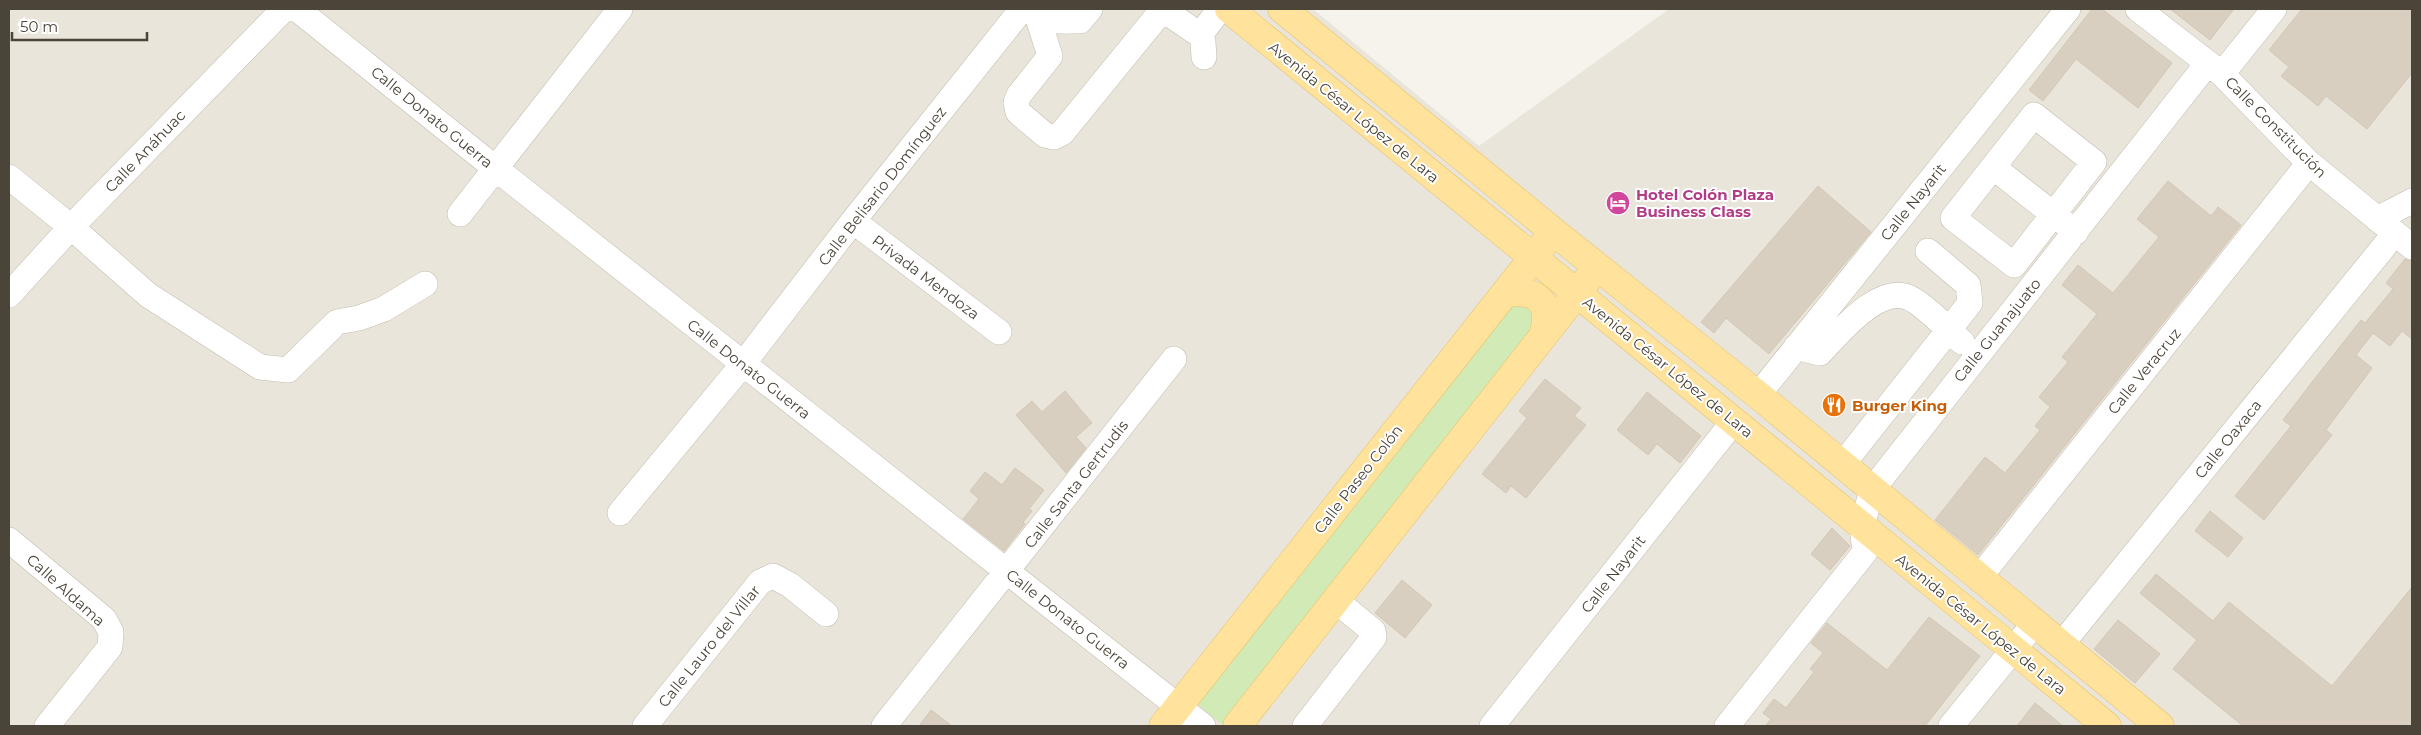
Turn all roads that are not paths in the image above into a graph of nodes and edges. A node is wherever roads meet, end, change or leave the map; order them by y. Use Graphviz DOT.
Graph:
graph roads {
  1 [pos="284,9"];
  2 [pos="298,9"];
  3 [pos="620,9"];
  4 [pos="1163,9"];
  5 [pos="1220,9"];
  6 [pos="1229,9"];
  7 [pos="1282,9"];
  8 [pos="2068,9"];
  9 [pos="2138,9"];
  10 [pos="2274,9"];
  11 [pos="1029,12"];
  12 [pos="1085,15"];
  13 [pos="1050,56"];
  14 [pos="2214,69"];
  15 [pos="2309,163"];
  16 [pos="1993,167"];
  17 [pos="495,168"];
  18 [pos="9,177"];
  19 [pos="2412,200"];
  20 [pos="460,214"];
  21 [pos="2053,214"];
  22 [pos="853,221"];
  23 [pos="71,227"];
  24 [pos="1554,232"];
  25 [pos="2076,232"];
  26 [pos="2395,233"];
  27 [pos="1928,251"];
  28 [pos="1532,258"];
  29 [pos="1598,267"];
  30 [pos="425,284"];
  31 [pos="1505,292"];
  32 [pos="1577,293"];
  33 [pos="9,295"];
  34 [pos="1949,331"];
  35 [pos="1000,332"];
  36 [pos="1543,336"];
  37 [pos="1796,347"];
  38 [pos="1977,356"];
  39 [pos="1174,359"];
  40 [pos="743,364"];
  41 [pos="1758,395"];
  42 [pos="1734,421"];
  43 [pos="1842,465"];
  44 [pos="1872,490"];
  45 [pos="620,513"];
  46 [pos="1862,526"];
  47 [pos="9,540"];
  48 [pos="1008,571"];
  49 [pos="1978,578"];
  50 [pos="1335,600"];
  51 [pos="826,614"];
  52 [pos="2035,623"];
  53 [pos="2061,645"];
  54 [pos="2012,650"];
  55 [pos="1171,716"];
  56 [pos="47,726"];
  57 [pos="645,726"];
  58 [pos="884,726"];
  59 [pos="1203,726"];
  60 [pos="1238,726"];
  61 [pos="1305,726"];
  62 [pos="1492,726"];
  63 [pos="1727,726"];
  64 [pos="1951,726"];
  65 [pos="2107,726"];
  66 [pos="2160,726"];
  1 -- 23 [label="street, Calle Anáhuac"];
  2 -- 17 [label="street, Calle Donato Guerra"];
  3 -- 17 [label="street"];
  4 -- 5 [label="street"];
  4 -- 13 [label="street"];
  6 -- 28 [label="main road, Avenida César López de Lara"];
  7 -- 24 [label="main road"];
  8 -- 37 [label="street, Calle Nayarit"];
  9 -- 14 [label="street, Calle Constitución"];
  10 -- 14 [label="street, Calle Guanajuato"];
  11 -- 12 [label="street"];
  11 -- 13 [label="street"];
  11 -- 22 [label="street, Calle Belisario Domínguez"];
  12 -- 13 [label="street"];
  14 -- 15 [label="street, Calle Constitución"];
  14 -- 25 [label="street, Calle Guanajuato"];
  15 -- 26 [label="street, Calle Constitución"];
  15 -- 49 [label="street, Calle Veracruz"];
  16 -- 21 [label="street"];
  16 -- 21 [label="street"];
  16 -- 21 [label="street"];
  17 -- 20 [label="street"];
  17 -- 40 [label="street, Calle Donato Guerra"];
  18 -- 23 [label="street"];
  19 -- 26 [label="street"];
  21 -- 25 [label="street"];
  22 -- 35 [label="street, Privada Mendoza"];
  22 -- 40 [label="street, Calle Belisario Domínguez"];
  23 -- 30 [label="street"];
  23 -- 33 [label="street, Calle Anáhuac"];
  24 -- 28 [label="main road, Calle Paseo Colón"];
  24 -- 29 [label="main road"];
  25 -- 38 [label="street, Calle Guanajuato"];
  26 -- 53 [label="street, Calle Oaxaca"];
  27 -- 34 [label="street"];
  28 -- 31 [label="main road, Calle Paseo Colón"];
  28 -- 32 [label="main road, Avenida César López de Lara"];
  29 -- 32 [label="main road"];
  29 -- 41 [label="main road"];
  31 -- 36 [label="main road"];
  31 -- 55 [label="main road, Calle Paseo Colón"];
  32 -- 36 [label="main road"];
  32 -- 42 [label="main road, Avenida César López de Lara"];
  34 -- 37 [label="street"];
  34 -- 38 [label="street"];
  34 -- 43 [label="street"];
  36 -- 50 [label="main road"];
  37 -- 41 [label="street, Calle Nayarit"];
  38 -- 44 [label="street, Calle Guanajuato"];
  39 -- 48 [label="street, Calle Santa Gertrudis"];
  40 -- 45 [label="street, Calle Belisario Domínguez"];
  40 -- 48 [label="street, Calle Donato Guerra"];
  41 -- 43 [label="main road"];
  42 -- 46 [label="main road, Avenida César López de Lara"];
  42 -- 62 [label="street, Calle Nayarit"];
  43 -- 44 [label="main road"];
  44 -- 46 [label="street, Calle Guanajuato"];
  44 -- 49 [label="main road"];
  46 -- 54 [label="main road, Avenida César López de Lara"];
  46 -- 63 [label="street, Calle Guanajuato"];
  47 -- 56 [label="street, Calle Aldama"];
  48 -- 55 [label="street, Calle Donato Guerra"];
  48 -- 58 [label="street, Calle Santa Gertrudis"];
  49 -- 52 [label="main road"];
  50 -- 60 [label="main road"];
  50 -- 61 [label="street"];
  51 -- 57 [label="street, Calle Lauro del Villar"];
  52 -- 53 [label="main road"];
  52 -- 54 [label="street"];
  53 -- 66 [label="main road"];
  54 -- 64 [label="street"];
  54 -- 65 [label="main road, Avenida César López de Lara"];
  55 -- 59 [label="street, Calle Donato Guerra"];
}
